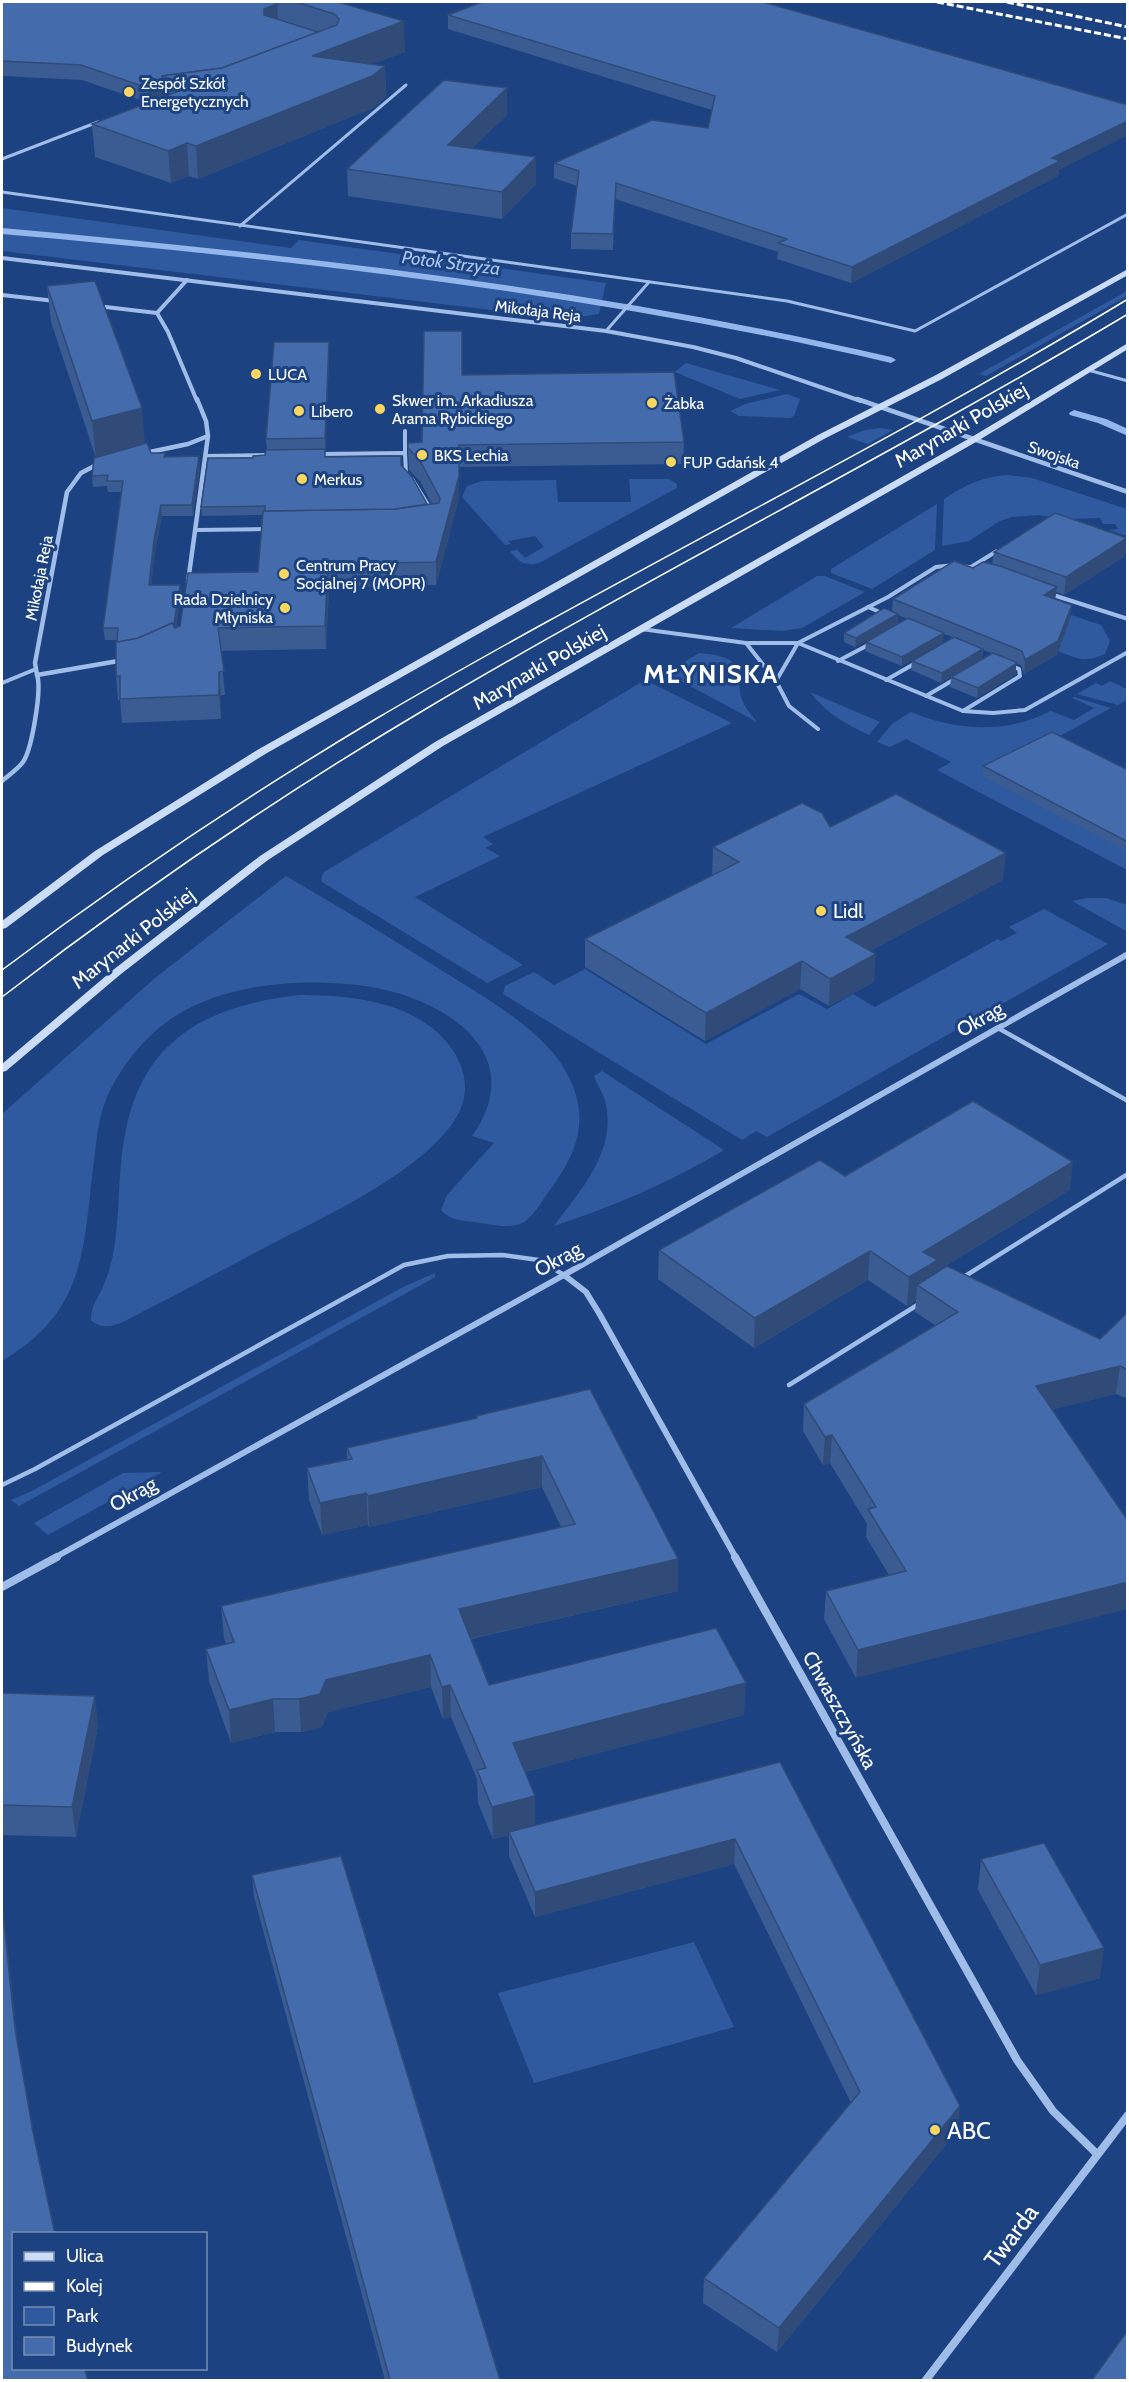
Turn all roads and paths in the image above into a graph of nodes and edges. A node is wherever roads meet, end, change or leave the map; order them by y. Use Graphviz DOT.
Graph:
graph roads {
  1 [pos="406,85"];
  2 [pos="100,122"];
  3 [pos="2,159"];
  4 [pos="2,192"];
  5 [pos="1128,214"];
  6 [pos="240,225"];
  7 [pos="2,258"];
  8 [pos="1128,271"];
  9 [pos="187,280"];
  10 [pos="649,282"];
  11 [pos="2,295"];
  12 [pos="67,302"];
  13 [pos="88,305"];
  14 [pos="157,313"];
  15 [pos="606,331"];
  16 [pos="1128,345"];
  17 [pos="1088,370"];
  18 [pos="1128,381"];
  19 [pos="878,407"];
  20 [pos="405,431"];
  21 [pos="208,436"];
  22 [pos="973,440"];
  23 [pos="405,453"];
  24 [pos="138,454"];
  25 [pos="312,454"];
  26 [pos="277,455"];
  27 [pos="207,456"];
  28 [pos="108,461"];
  29 [pos="1128,492"];
  30 [pos="432,512"];
  31 [pos="266,529"];
  32 [pos="195,530"];
  33 [pos="999,549"];
  34 [pos="971,567"];
  35 [pos="988,572"];
  36 [pos="187,585"];
  37 [pos="1043,592"];
  38 [pos="868,607"];
  39 [pos="887,615"];
  40 [pos="1128,619"];
  41 [pos="641,629"];
  42 [pos="877,640"];
  43 [pos="746,643"];
  44 [pos="798,643"];
  45 [pos="1128,652"];
  46 [pos="924,658"];
  47 [pos="128,659"];
  48 [pos="838,661"];
  49 [pos="1010,666"];
  50 [pos="36,672"];
  51 [pos="963,674"];
  52 [pos="886,680"];
  53 [pos="776,681"];
  54 [pos="2,683"];
  55 [pos="926,696"];
  56 [pos="963,711"];
  57 [pos="818,729"];
  58 [pos="2,781"];
  59 [pos="2,926"];
  60 [pos="1128,954"];
  61 [pos="999,1028"];
  62 [pos="2,1069"];
  63 [pos="1128,1101"];
  64 [pos="1128,1174"];
  65 [pos="564,1275"];
  66 [pos="958,1280"];
  67 [pos="929,1298"];
  68 [pos="789,1385"];
  69 [pos="2,1485"];
  70 [pos="2,1587"];
  71 [pos="1128,2115"];
  72 [pos="1097,2154"];
  73 [pos="926,2380"];
  1 -- 6 [label="lane"];
  2 -- 3 [label="lane"];
  4 -- 6 [label="lane"];
  5 -- 10 [label="lane"];
  6 -- 10 [label="lane"];
  7 -- 9 [label="street, Mikołaja Reja"];
  8 -- 19 [label="main road"];
  9 -- 14 [label="street"];
  9 -- 15 [label="street, Mikołaja Reja"];
  10 -- 15 [label="lane"];
  11 -- 12 [label="street"];
  13 -- 14 [label="street"];
  14 -- 21 [label="street"];
  15 -- 19 [label="street, Mikołaja Reja"];
  16 -- 17 [label="main road, Marynarki Polskiej"];
  17 -- 18 [label="lane"];
  17 -- 22 [label="main road, Marynarki Polskiej"];
  19 -- 22 [label="street, Mikołaja Reja"];
  19 -- 59 [label="main road"];
  20 -- 23 [label="lane"];
  21 -- 24 [label="street"];
  21 -- 27 [label="street"];
  22 -- 29 [label="street, Swojska"];
  22 -- 41 [label="main road, Marynarki Polskiej"];
  23 -- 25 [label="lane"];
  23 -- 30 [label="lane"];
  26 -- 27 [label="lane"];
  27 -- 32 [label="street"];
  28 -- 50 [label="street, Mikołaja Reja"];
  31 -- 32 [label="lane"];
  32 -- 36 [label="street"];
  33 -- 34 [label="lane"];
  34 -- 35 [label="lane"];
  34 -- 38 [label="lane"];
  37 -- 40 [label="lane"];
  38 -- 39 [label="lane"];
  38 -- 44 [label="lane"];
  41 -- 43 [label="lane"];
  41 -- 62 [label="main road, Marynarki Polskiej"];
  42 -- 48 [label="lane"];
  43 -- 44 [label="lane"];
  43 -- 53 [label="lane"];
  44 -- 48 [label="lane"];
  44 -- 53 [label="lane"];
  45 -- 56 [label="lane"];
  46 -- 52 [label="lane"];
  47 -- 50 [label="street"];
  48 -- 52 [label="lane"];
  49 -- 56 [label="lane"];
  50 -- 54 [label="lane"];
  50 -- 58 [label="street, Mikołaja Reja"];
  51 -- 55 [label="lane"];
  52 -- 55 [label="lane"];
  53 -- 57 [label="lane"];
  55 -- 56 [label="lane"];
  60 -- 61 [label="street, Okrąg"];
  61 -- 63 [label="lane"];
  61 -- 65 [label="street, Okrąg"];
  64 -- 66 [label="lane"];
  65 -- 69 [label="lane"];
  65 -- 70 [label="street, Okrąg"];
  65 -- 72 [label="street, Chwaszczyńska"];
  67 -- 68 [label="lane"];
  71 -- 72 [label="street, Twarda"];
  72 -- 73 [label="street, Twarda"];
}
